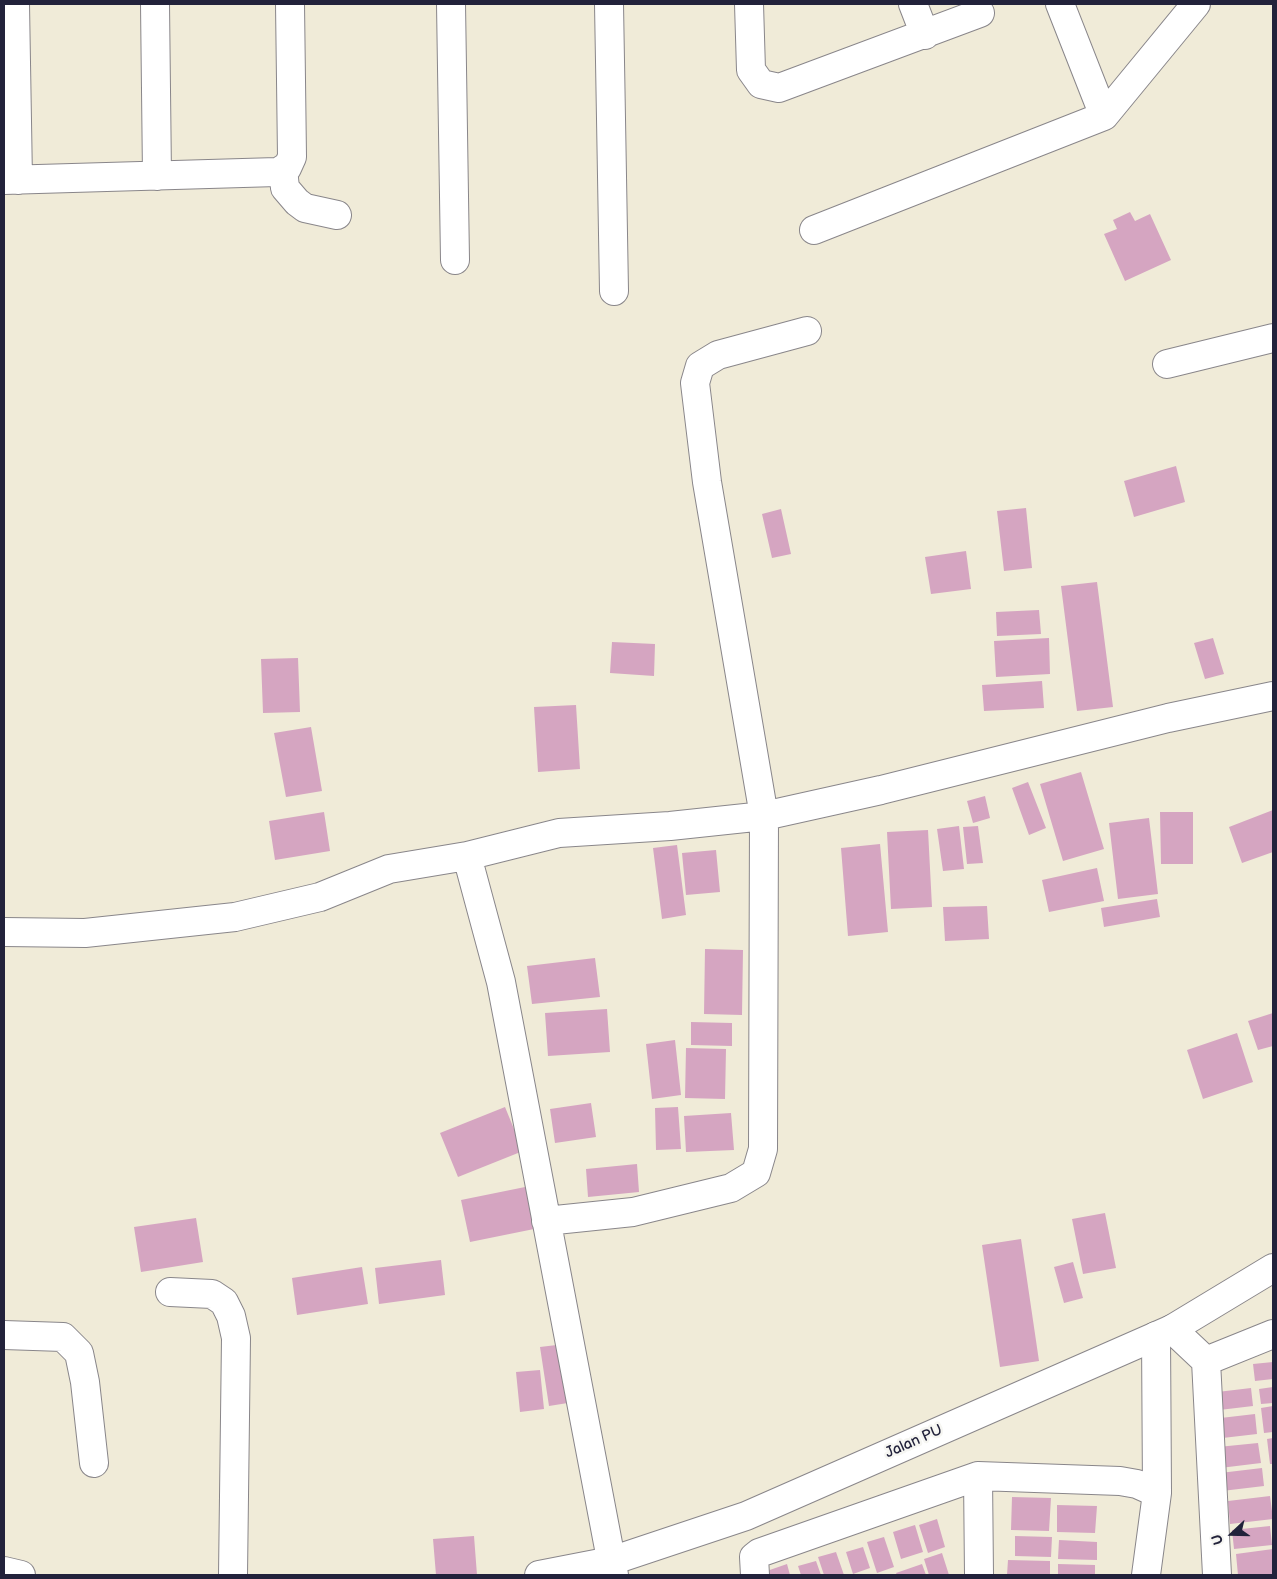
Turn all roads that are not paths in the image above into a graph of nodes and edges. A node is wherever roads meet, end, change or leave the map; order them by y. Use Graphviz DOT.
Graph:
graph roads {
  1 [pos="15,4"];
  2 [pos="155,4"];
  3 [pos="290,4"];
  4 [pos="451,4"];
  5 [pos="609,4"];
  6 [pos="749,4"];
  7 [pos="913,4"];
  8 [pos="1060,4"];
  9 [pos="1196,4"];
  10 [pos="980,14"];
  11 [pos="925,35"];
  12 [pos="1104,116"];
  13 [pos="283,169"];
  14 [pos="157,176"];
  15 [pos="11,180"];
  16 [pos="337,215"];
  17 [pos="814,230"];
  18 [pos="455,260"];
  19 [pos="614,291"];
  20 [pos="807,331"];
  21 [pos="1273,338"];
  22 [pos="1167,364"];
  23 [pos="1273,696"];
  24 [pos="764,816"];
  25 [pos="467,856"];
  26 [pos="4,932"];
  27 [pos="546,1221"];
  28 [pos="1273,1268"];
  29 [pos="170,1292"];
  30 [pos="1164,1333"];
  31 [pos="1273,1334"];
  32 [pos="4,1335"];
  33 [pos="1206,1362"];
  34 [pos="94,1463"];
  35 [pos="978,1476"];
  36 [pos="1157,1492"];
  37 [pos="613,1568"];
  38 [pos="4,1571"];
  39 [pos="21,1575"];
  40 [pos="234,1575"];
  41 [pos="539,1575"];
  42 [pos="755,1575"];
  43 [pos="979,1575"];
  44 [pos="1146,1575"];
  45 [pos="1217,1575"];
  1 -- 15 [label="street"];
  2 -- 14 [label="street"];
  3 -- 13 [label="street"];
  4 -- 18 [label="street"];
  5 -- 19 [label="street"];
  6 -- 11 [label="street"];
  7 -- 11 [label="street"];
  8 -- 12 [label="street"];
  9 -- 12 [label="street"];
  10 -- 11 [label="street"];
  12 -- 17 [label="street"];
  13 -- 14 [label="street"];
  13 -- 16 [label="street"];
  14 -- 15 [label="street"];
  20 -- 24 [label="street"];
  21 -- 22 [label="street"];
  23 -- 24 [label="street"];
  24 -- 25 [label="street"];
  24 -- 27 [label="street"];
  25 -- 26 [label="street"];
  25 -- 27 [label="street"];
  27 -- 37 [label="street"];
  28 -- 30 [label="street, Jalan PU"];
  29 -- 40 [label="street"];
  30 -- 33 [label="street"];
  30 -- 36 [label="street"];
  30 -- 37 [label="street, Jalan PU"];
  31 -- 33 [label="street"];
  32 -- 34 [label="street"];
  33 -- 45 [label="street"];
  35 -- 36 [label="street"];
  35 -- 42 [label="street"];
  35 -- 43 [label="street"];
  36 -- 44 [label="street"];
  37 -- 41 [label="street, Jalan PU"];
  38 -- 39 [label="street"];
}
